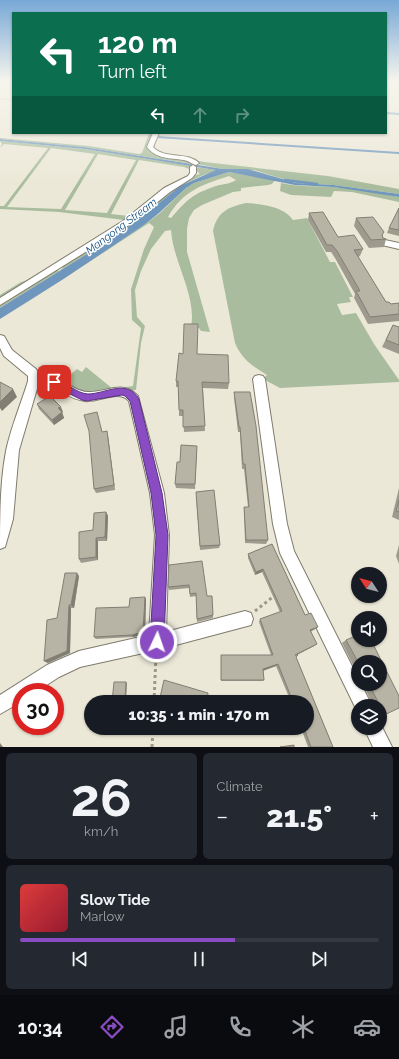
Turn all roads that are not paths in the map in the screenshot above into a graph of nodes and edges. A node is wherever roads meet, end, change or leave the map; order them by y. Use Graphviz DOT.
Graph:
graph roads {
  1 [pos="156,134"];
  2 [pos="385,243"];
  3 [pos="399,246"];
  4 [pos="0,302"];
  5 [pos="0,339"];
  6 [pos="34,376"];
  7 [pos="258,379"];
  8 [pos="0,542"];
  9 [pos="245,620"];
  10 [pos="157,642"];
  11 [pos="34,683"];
  12 [pos="12,698"];
  13 [pos="360,699"];
  14 [pos="0,705"];
  15 [pos="377,735"];
  16 [pos="383,747"];
  1 -- 4 [label="street"];
  2 -- 3 [label="street"];
  5 -- 6 [label="street"];
  6 -- 8 [label="street"];
  6 -- 10 [label="street"];
  7 -- 13 [label="street"];
  9 -- 10 [label="street"];
  10 -- 11 [label="street"];
  12 -- 14 [label="street"];
  15 -- 16 [label="street"];
}
